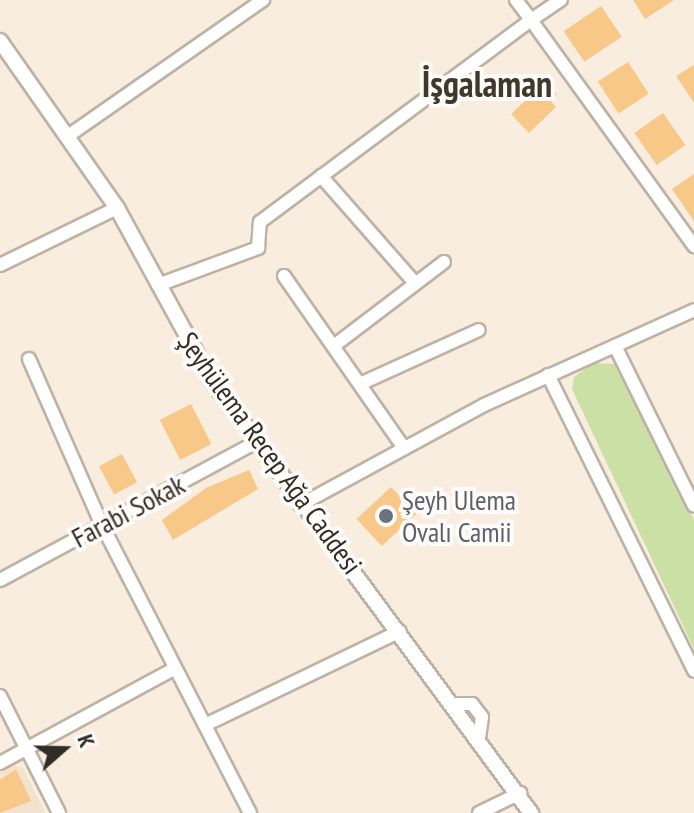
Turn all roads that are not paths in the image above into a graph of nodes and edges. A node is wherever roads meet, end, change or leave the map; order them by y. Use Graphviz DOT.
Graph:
graph roads {
  1 [pos="263,0"];
  2 [pos="516,0"];
  3 [pos="561,0"];
  4 [pos="531,20"];
  5 [pos="2,48"];
  6 [pos="68,136"];
  7 [pos="321,176"];
  8 [pos="117,208"];
  9 [pos="694,246"];
  10 [pos="444,262"];
  11 [pos="0,265"];
  12 [pos="284,276"];
  13 [pos="414,282"];
  14 [pos="158,285"];
  15 [pos="694,310"];
  16 [pos="479,330"];
  17 [pos="335,345"];
  18 [pos="615,346"];
  19 [pos="29,359"];
  20 [pos="548,375"];
  21 [pos="362,383"];
  22 [pos="256,442"];
  23 [pos="404,448"];
  24 [pos="300,505"];
  25 [pos="694,506"];
  26 [pos="102,525"];
  27 [pos="0,580"];
  28 [pos="400,631"];
  29 [pos="174,669"];
  30 [pos="694,671"];
  31 [pos="0,696"];
  32 [pos="205,725"];
  33 [pos="26,748"];
  34 [pos="0,763"];
  35 [pos="520,793"];
  36 [pos="59,813"];
  37 [pos="250,813"];
  38 [pos="479,813"];
  39 [pos="531,813"];
  1 -- 6 [label="street"];
  2 -- 4 [label="street"];
  3 -- 4 [label="street"];
  4 -- 7 [label="street"];
  4 -- 9 [label="street"];
  5 -- 6 [label="street, Şeyhülema Recep Ağa Caddesi"];
  6 -- 8 [label="street, Şeyhülema Recep Ağa Caddesi"];
  7 -- 13 [label="street"];
  7 -- 14 [label="street"];
  8 -- 11 [label="street"];
  8 -- 14 [label="street, Şeyhülema Recep Ağa Caddesi"];
  10 -- 13 [label="street"];
  12 -- 17 [label="street"];
  13 -- 17 [label="street"];
  14 -- 22 [label="street, Şeyhülema Recep Ağa Caddesi"];
  15 -- 18 [label="street"];
  16 -- 21 [label="street"];
  17 -- 21 [label="street"];
  18 -- 20 [label="street"];
  18 -- 25 [label="street"];
  19 -- 26 [label="street"];
  20 -- 23 [label="street"];
  20 -- 30 [label="street"];
  21 -- 23 [label="street"];
  22 -- 24 [label="street, Şeyhülema Recep Ağa Caddesi"];
  22 -- 26 [label="street, Farabi Sokak"];
  23 -- 24 [label="street"];
  24 -- 28 [label="street, Şeyhülema Recep Ağa Caddesi"];
  26 -- 27 [label="street, Farabi Sokak"];
  26 -- 29 [label="street"];
  28 -- 32 [label="street"];
  28 -- 35 [label="street, Şeyhülema Recep Ağa Caddesi"];
  29 -- 32 [label="street"];
  29 -- 33 [label="street"];
  31 -- 33 [label="street"];
  32 -- 37 [label="street"];
  33 -- 34 [label="street"];
  33 -- 36 [label="street"];
  35 -- 38 [label="street"];
  35 -- 39 [label="street, Şeyhülema Recep Ağa Caddesi"];
}
